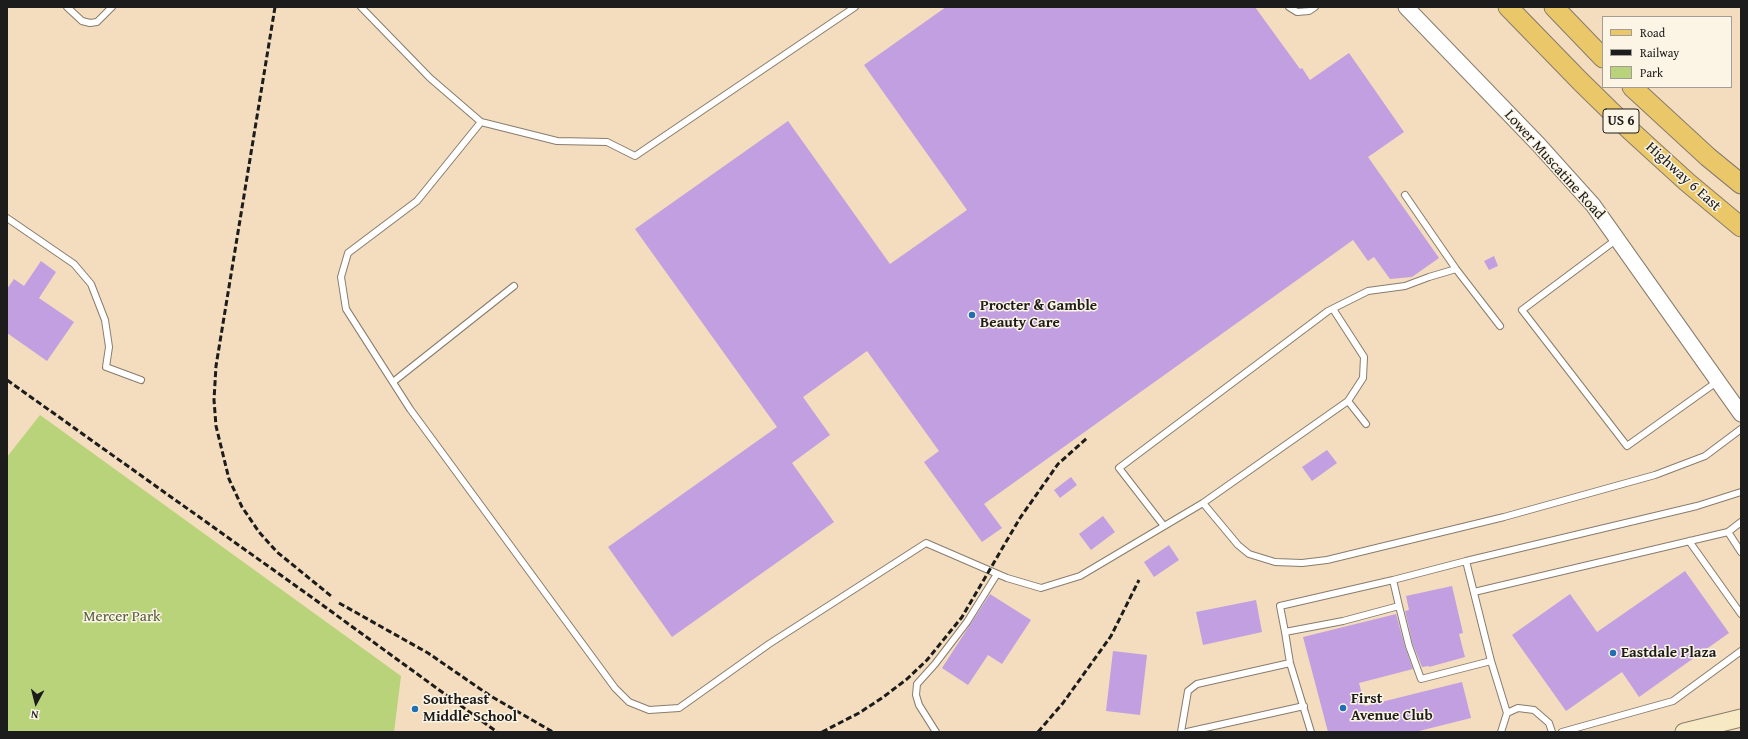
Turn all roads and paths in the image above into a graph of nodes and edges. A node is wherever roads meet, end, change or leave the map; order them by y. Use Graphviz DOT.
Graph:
graph roads {
  1 [pos="67,7"];
  2 [pos="112,7"];
  3 [pos="361,7"];
  4 [pos="855,7"];
  5 [pos="1289,7"];
  6 [pos="1316,7"];
  7 [pos="1406,7"];
  8 [pos="1508,7"];
  9 [pos="1554,7"];
  10 [pos="1602,57"];
  11 [pos="1633,88"];
  12 [pos="481,122"];
  13 [pos="1741,184"];
  14 [pos="1405,195"];
  15 [pos="7,218"];
  16 [pos="1741,227"];
  17 [pos="1617,239"];
  18 [pos="1456,269"];
  19 [pos="514,286"];
  20 [pos="1333,309"];
  21 [pos="1500,326"];
  22 [pos="141,380"];
  23 [pos="1718,381"];
  24 [pos="393,382"];
  25 [pos="1348,401"];
  26 [pos="1741,414"];
  27 [pos="1366,424"];
  28 [pos="1741,429"];
  29 [pos="1741,492"];
  30 [pos="1203,503"];
  31 [pos="1741,522"];
  32 [pos="1164,526"];
  33 [pos="1728,532"];
  34 [pos="1689,541"];
  35 [pos="1741,552"];
  36 [pos="1466,561"];
  37 [pos="997,574"];
  38 [pos="1393,580"];
  39 [pos="1474,592"];
  40 [pos="1399,606"];
  41 [pos="1741,614"];
  42 [pos="1285,632"];
  43 [pos="1741,651"];
  44 [pos="1491,661"];
  45 [pos="1290,662"];
  46 [pos="1304,706"];
  47 [pos="1507,713"];
  48 [pos="1741,718"];
  49 [pos="936,732"];
  50 [pos="1182,732"];
  51 [pos="1187,732"];
  52 [pos="1311,732"];
  53 [pos="1501,732"];
  54 [pos="1552,732"];
  55 [pos="1562,732"];
  56 [pos="1684,732"];
  1 -- 2 [label="lane"];
  3 -- 12 [label="lane"];
  4 -- 12 [label="lane"];
  5 -- 6 [label="lane"];
  7 -- 17 [label="street, Lower Muscatine Road"];
  8 -- 16 [label="main road, Highway 6 East / US 6"];
  9 -- 10 [label="main road"];
  11 -- 13 [label="main road, Highway 6 East / US 6"];
  12 -- 24 [label="lane"];
  14 -- 18 [label="lane"];
  15 -- 22 [label="lane"];
  17 -- 23 [label="street, Lower Muscatine Road"];
  17 -- 23 [label="lane"];
  18 -- 20 [label="lane"];
  18 -- 21 [label="lane"];
  19 -- 24 [label="lane"];
  20 -- 25 [label="lane"];
  20 -- 32 [label="lane"];
  23 -- 26 [label="street, Lower Muscatine Road"];
  24 -- 37 [label="lane"];
  25 -- 27 [label="lane"];
  25 -- 30 [label="lane"];
  28 -- 30 [label="lane"];
  29 -- 36 [label="lane"];
  30 -- 32 [label="lane"];
  31 -- 33 [label="lane"];
  32 -- 37 [label="lane"];
  33 -- 34 [label="lane"];
  33 -- 35 [label="lane"];
  34 -- 39 [label="lane"];
  34 -- 41 [label="lane"];
  36 -- 38 [label="lane"];
  36 -- 39 [label="lane"];
  37 -- 49 [label="lane"];
  38 -- 40 [label="lane"];
  38 -- 42 [label="lane"];
  39 -- 44 [label="lane"];
  40 -- 42 [label="lane"];
  40 -- 44 [label="lane"];
  42 -- 45 [label="lane"];
  43 -- 55 [label="lane"];
  44 -- 47 [label="lane"];
  45 -- 46 [label="lane"];
  45 -- 50 [label="lane"];
  46 -- 51 [label="lane"];
  46 -- 52 [label="lane"];
  47 -- 53 [label="lane"];
  47 -- 54 [label="lane"];
  48 -- 56 [label="main road"];
}
